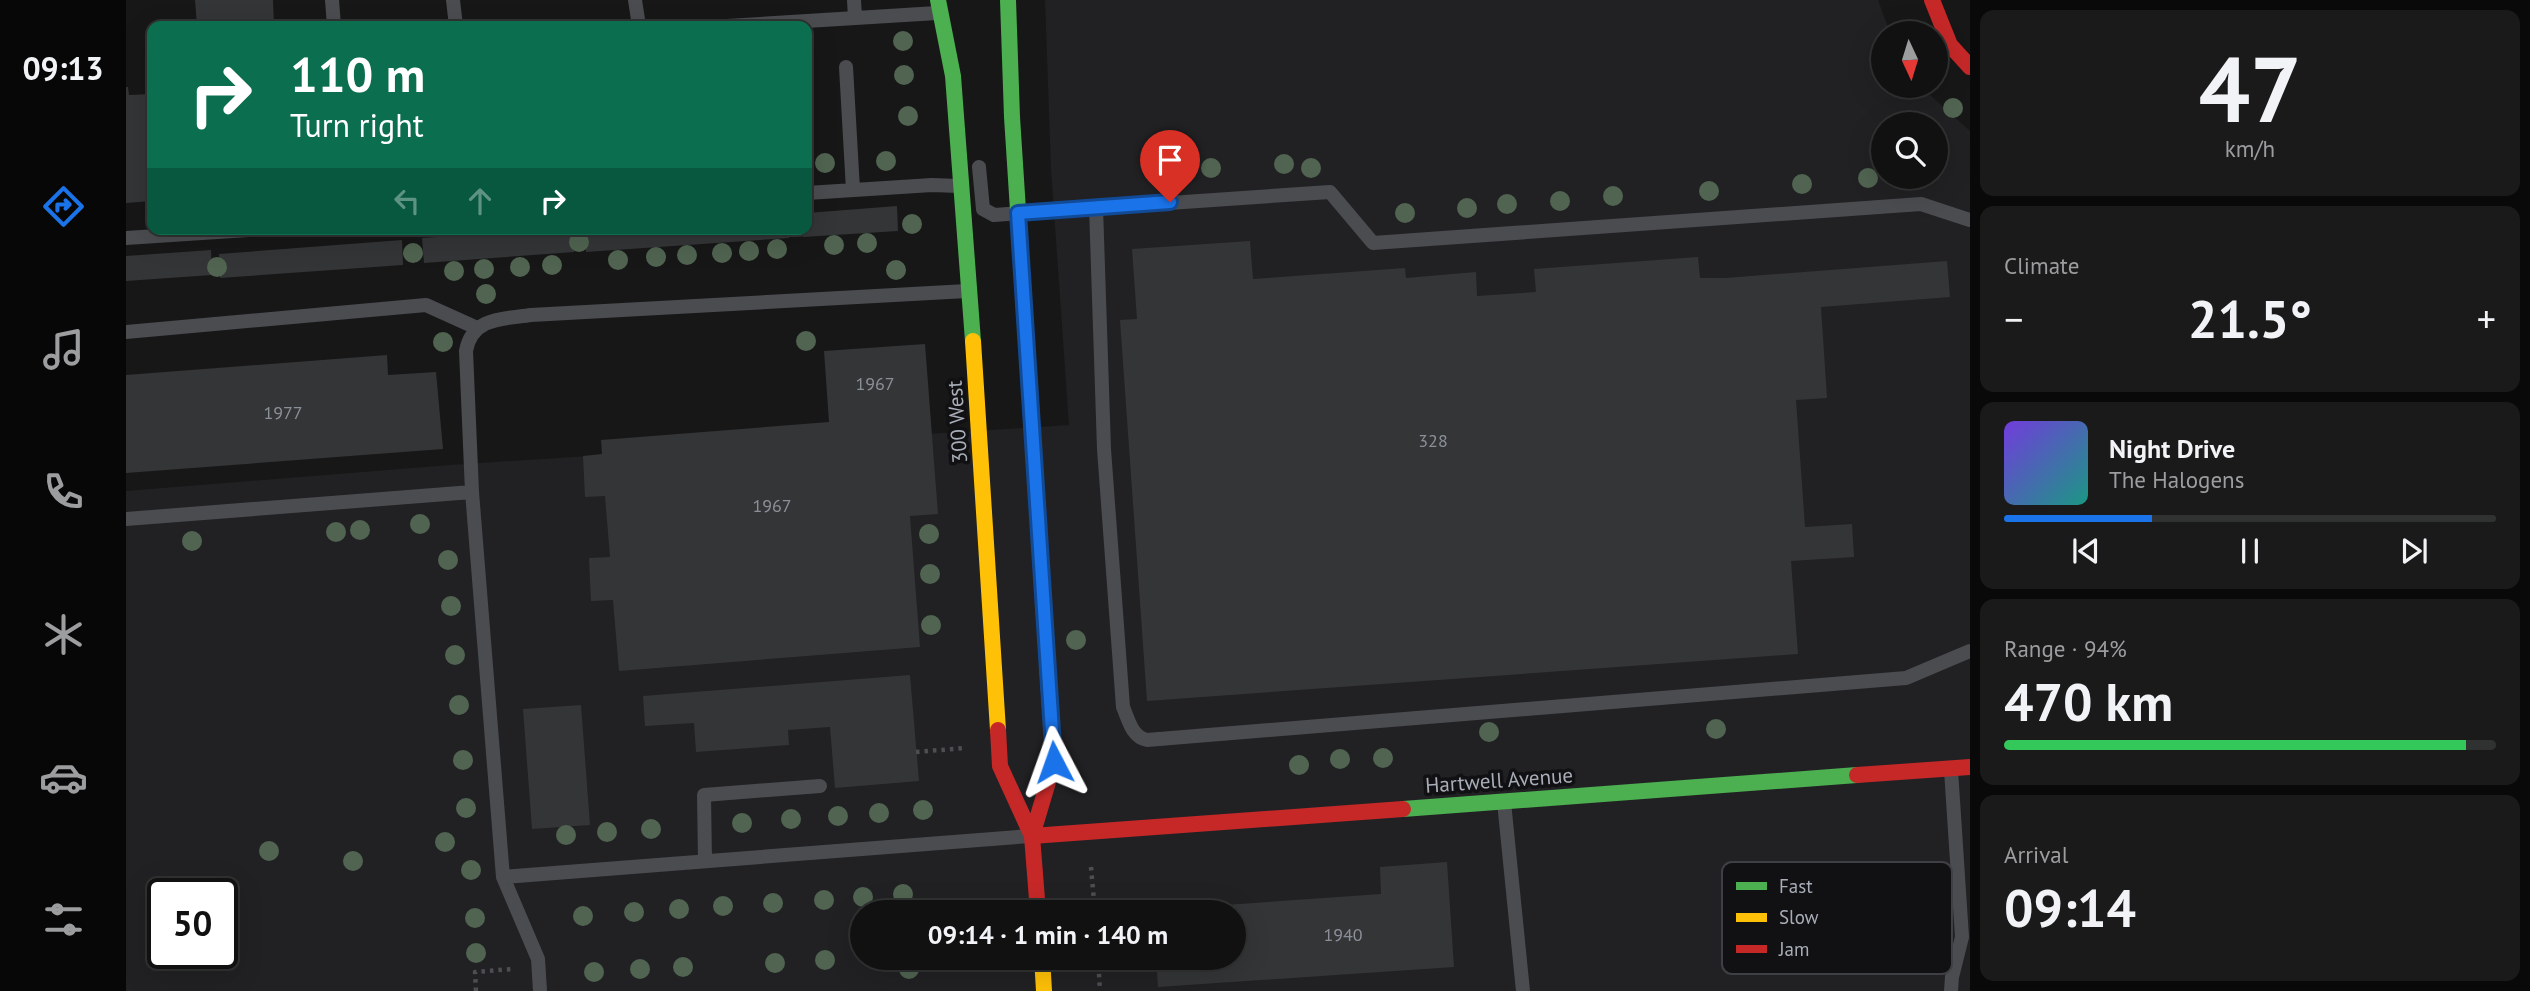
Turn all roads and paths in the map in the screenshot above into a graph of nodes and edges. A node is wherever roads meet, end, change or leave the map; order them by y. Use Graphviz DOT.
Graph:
graph roads {
  1 [pos="331,0"];
  2 [pos="453,0"];
  3 [pos="635,0"];
  4 [pos="853,0"];
  5 [pos="1007,0"];
  6 [pos="1932,0"];
  7 [pos="938,6"];
  8 [pos="855,17"];
  9 [pos="333,21"];
  10 [pos="455,21"];
  11 [pos="638,21"];
  12 [pos="798,21"];
  13 [pos="846,67"];
  14 [pos="1970,67"];
  15 [pos="953,76"];
  16 [pos="970,107"];
  17 [pos="978,158"];
  18 [pos="961,186"];
  19 [pos="852,190"];
  20 [pos="812,193"];
  21 [pos="1096,207"];
  22 [pos="1018,213"];
  23 [pos="1970,220"];
  24 [pos="171,235"];
  25 [pos="126,238"];
  26 [pos="968,291"];
  27 [pos="477,328"];
  28 [pos="126,332"];
  29 [pos="472,492"];
  30 [pos="126,519"];
  31 [pos="1970,651"];
  32 [pos="969,748"];
  33 [pos="916,752"];
  34 [pos="1970,767"];
  35 [pos="1951,769"];
  36 [pos="820,786"];
  37 [pos="1504,801"];
  38 [pos="1032,836"];
  39 [pos="705,861"];
  40 [pos="503,877"];
  41 [pos="1093,886"];
  42 [pos="1037,900"];
  43 [pos="1094,900"];
  44 [pos="513,969"];
  45 [pos="1043,970"];
  46 [pos="1099,970"];
  47 [pos="476,991"];
  48 [pos="540,991"];
  49 [pos="1045,991"];
  50 [pos="1100,991"];
  51 [pos="1523,991"];
  52 [pos="1951,991"];
  1 -- 9 [label="lane"];
  2 -- 10 [label="lane"];
  3 -- 11 [label="lane"];
  4 -- 8 [label="lane"];
  5 -- 22 [label="main road, 300 West"];
  6 -- 14 [label="main road"];
  7 -- 8 [label="lane"];
  7 -- 15 [label="main road, 300 West"];
  8 -- 12 [label="lane"];
  13 -- 19 [label="lane"];
  15 -- 16 [label="lane"];
  15 -- 18 [label="main road, 300 West"];
  17 -- 22 [label="lane"];
  18 -- 19 [label="lane"];
  18 -- 26 [label="main road, 300 West"];
  19 -- 20 [label="lane"];
  21 -- 22 [label="lane"];
  21 -- 23 [label="lane"];
  21 -- 31 [label="lane"];
  22 -- 38 [label="main road, 300 West"];
  24 -- 25 [label="lane"];
  26 -- 27 [label="lane"];
  26 -- 38 [label="main road, 300 West"];
  27 -- 28 [label="lane"];
  27 -- 29 [label="lane"];
  29 -- 30 [label="lane"];
  29 -- 40 [label="lane"];
  32 -- 33 [label="path"];
  34 -- 35 [label="main road, Hartwell Avenue"];
  35 -- 37 [label="main road, Hartwell Avenue"];
  35 -- 52 [label="lane"];
  36 -- 39 [label="lane"];
  37 -- 38 [label="main road, Hartwell Avenue"];
  37 -- 51 [label="lane"];
  38 -- 39 [label="lane"];
  38 -- 42 [label="main road, 300 West"];
  39 -- 40 [label="lane"];
  40 -- 48 [label="lane"];
  41 -- 43 [label="path"];
  44 -- 47 [label="path"];
  45 -- 49 [label="main road"];
  46 -- 50 [label="path"];
}
